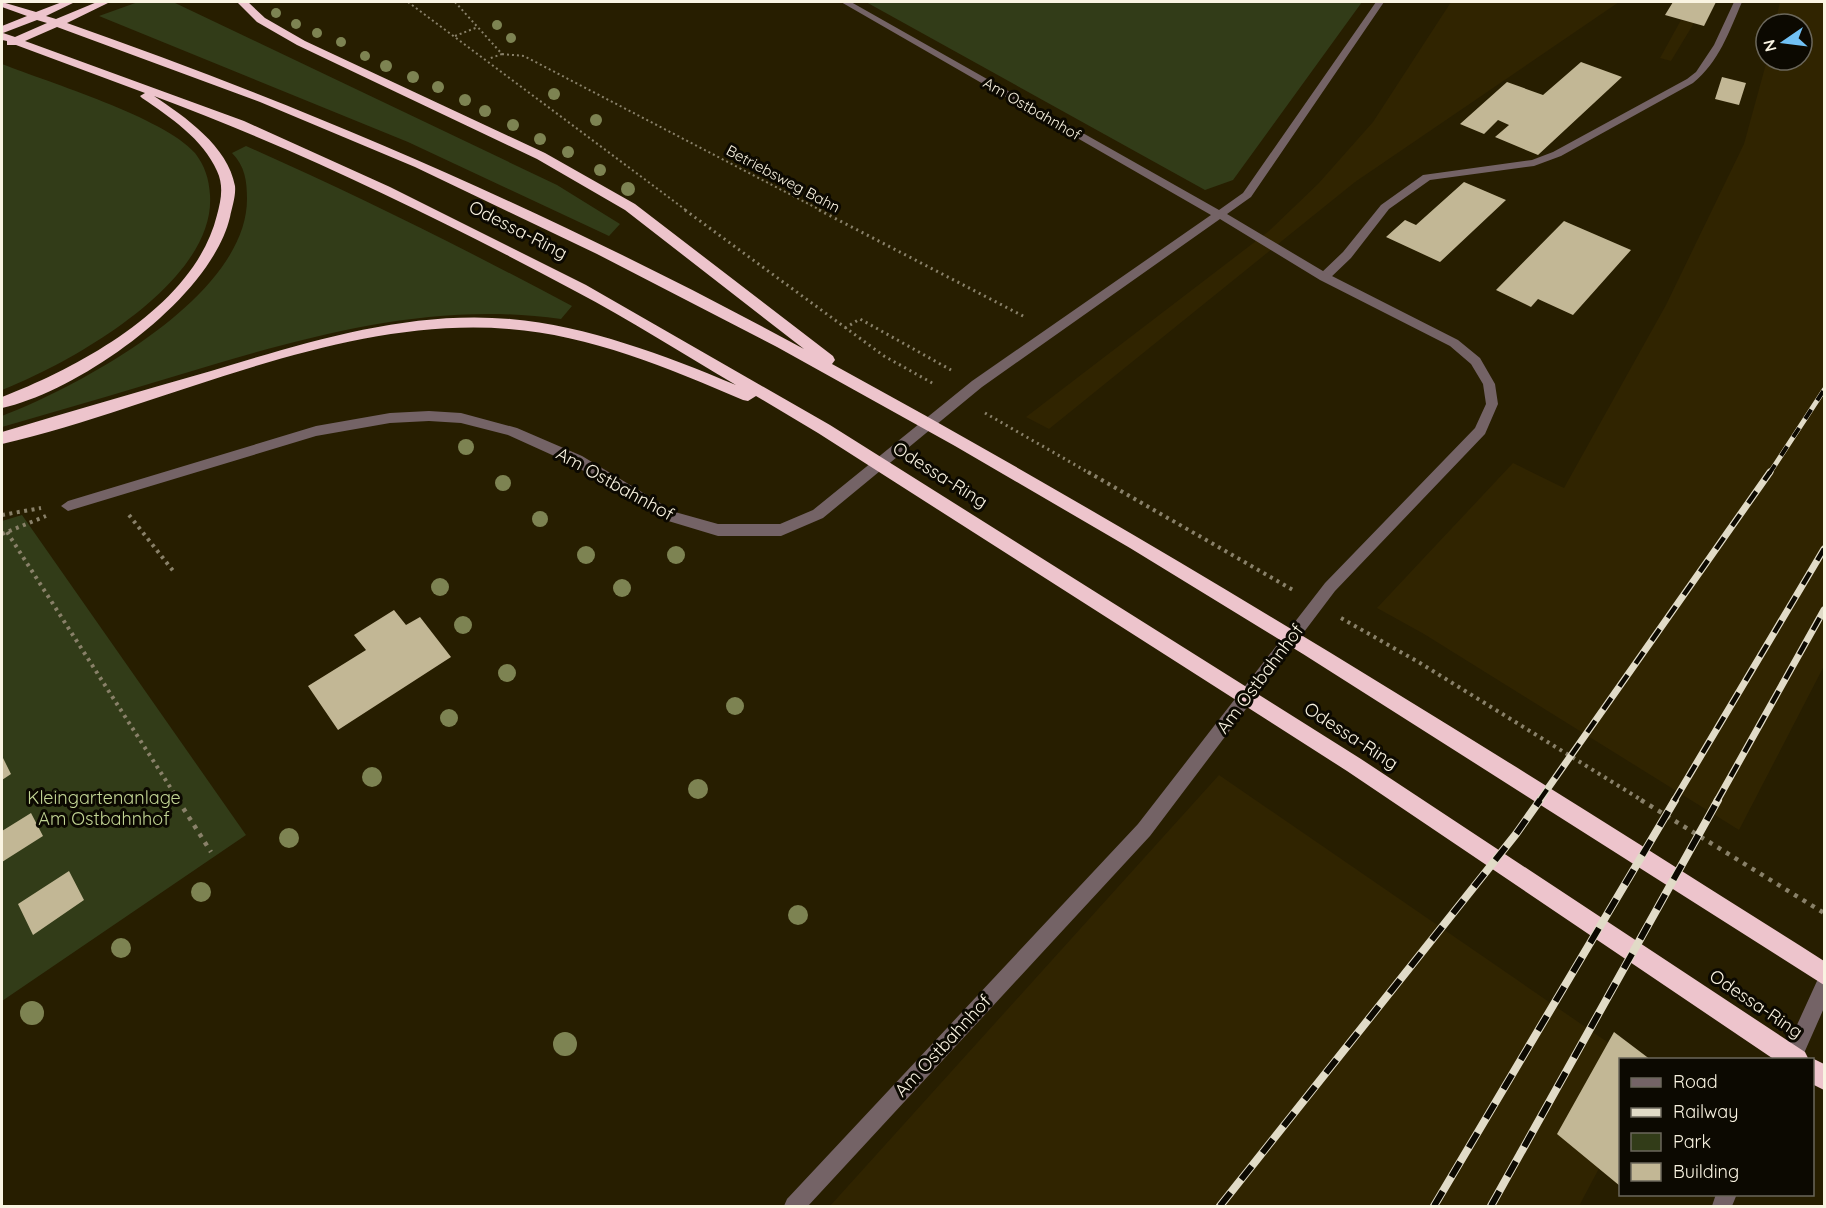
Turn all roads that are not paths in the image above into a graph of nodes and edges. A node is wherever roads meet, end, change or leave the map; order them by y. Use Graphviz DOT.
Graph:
graph roads {
  1 [pos="70,2"];
  2 [pos="105,2"];
  3 [pos="242,2"];
  4 [pos="845,2"];
  5 [pos="1380,2"];
  6 [pos="1738,2"];
  7 [pos="2,4"];
  8 [pos="2,30"];
  9 [pos="2,36"];
  10 [pos="2,48"];
  11 [pos="117,77"];
  12 [pos="1220,214"];
  13 [pos="1324,277"];
  14 [pos="865,389"];
  15 [pos="2,403"];
  16 [pos="824,429"];
  17 [pos="2,438"];
  18 [pos="68,506"];
  19 [pos="1824,974"];
  20 [pos="1824,988"];
  21 [pos="1791,1058"];
  22 [pos="1795,1058"];
  23 [pos="794,1206"];
  1 -- 8 [label="highway"];
  2 -- 10 [label="highway"];
  3 -- 14 [label="highway"];
  4 -- 12 [label="street, Am Ostbahnhof"];
  5 -- 12 [label="street, Am Ostbahnhof"];
  6 -- 13 [label="street"];
  7 -- 14 [label="highway, Odessa-Ring"];
  9 -- 11 [label="highway, Odessa-Ring"];
  11 -- 15 [label="highway"];
  11 -- 16 [label="highway, Odessa-Ring"];
  12 -- 13 [label="street, Am Ostbahnhof"];
  12 -- 18 [label="street, Am Ostbahnhof"];
  13 -- 23 [label="street, Am Ostbahnhof"];
  14 -- 19 [label="highway, Odessa-Ring"];
  16 -- 17 [label="highway"];
  16 -- 22 [label="highway, Odessa-Ring"];
  20 -- 21 [label="street"];
}
